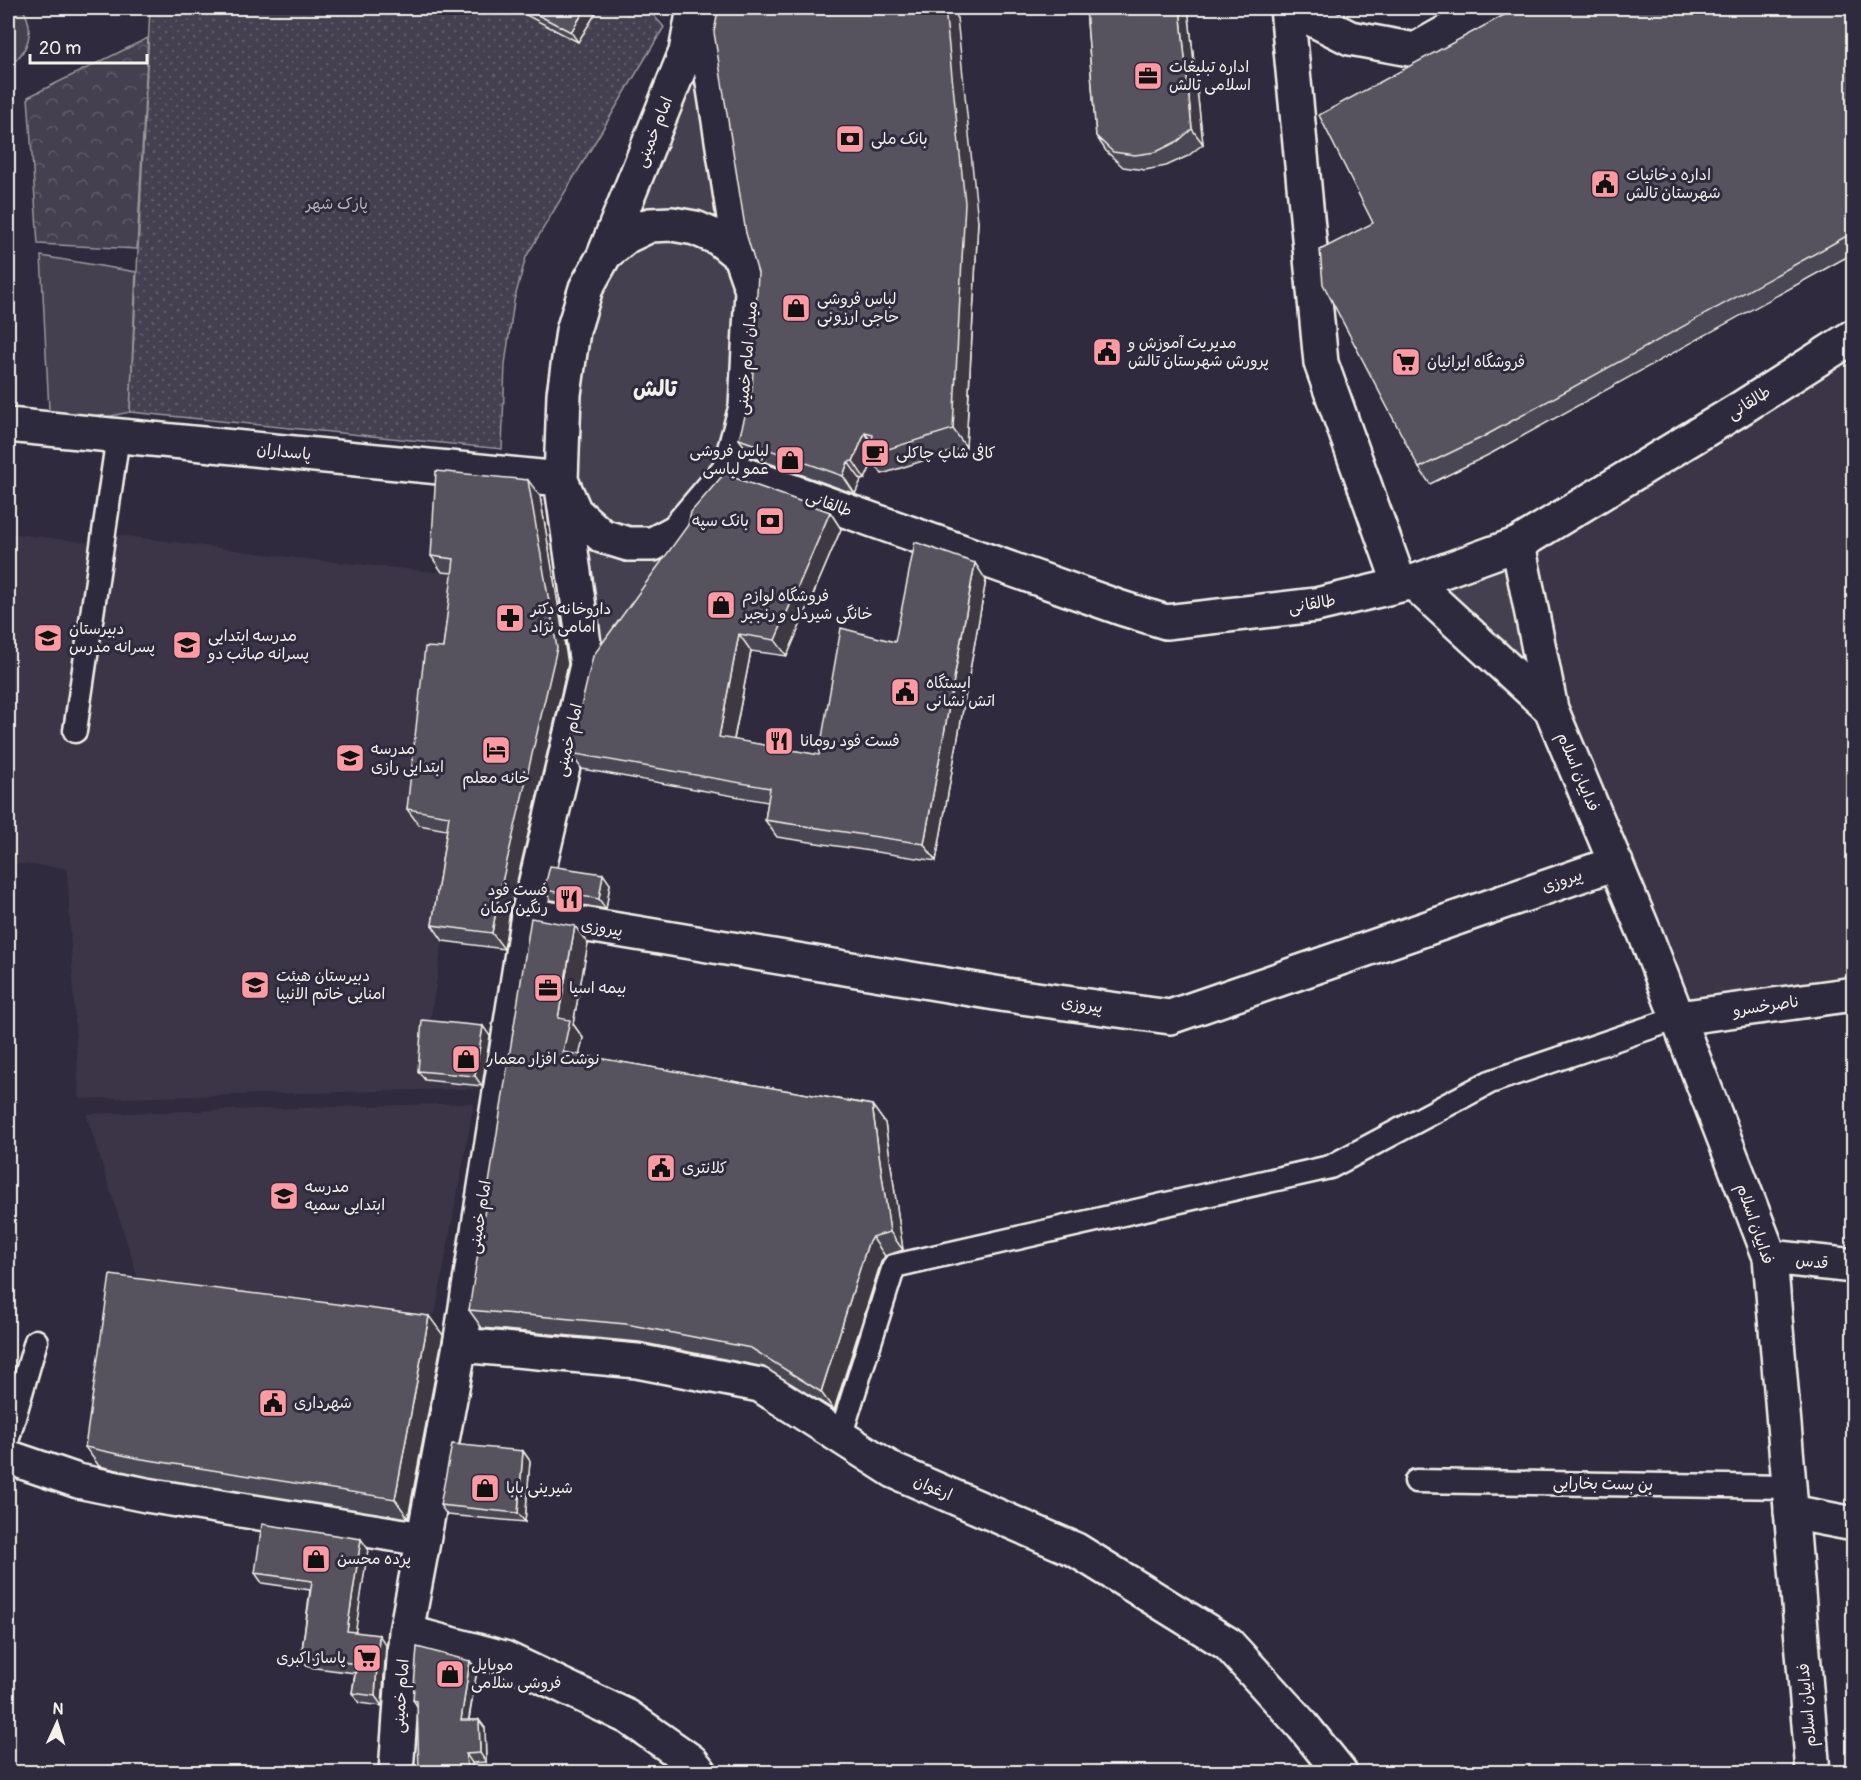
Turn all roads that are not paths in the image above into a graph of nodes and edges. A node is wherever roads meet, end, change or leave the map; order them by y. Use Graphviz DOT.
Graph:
graph roads {
  1 [pos="694,8"];
  2 [pos="715,8"];
  3 [pos="1288,8"];
  4 [pos="1490,8"];
  5 [pos="605,254"];
  6 [pos="740,256"];
  7 [pos="1854,336"];
  8 [pos="1738,410"];
  9 [pos="8,425"];
  10 [pos="118,436"];
  11 [pos="730,468"];
  12 [pos="561,479"];
  13 [pos="1518,544"];
  14 [pos="655,572"];
  15 [pos="1406,582"];
  16 [pos="614,628"];
  17 [pos="587,665"];
  18 [pos="1551,709"];
  19 [pos="75,732"];
  20 [pos="1616,863"];
  21 [pos="528,915"];
  22 [pos="1854,994"];
  23 [pos="1678,1018"];
  24 [pos="1770,1257"];
  25 [pos="1854,1266"];
  26 [pos="36,1341"];
  27 [pos="460,1345"];
  28 [pos="840,1437"];
  29 [pos="8,1438"];
  30 [pos="8,1457"];
  31 [pos="1416,1481"];
  32 [pos="1790,1499"];
  33 [pos="1854,1524"];
  34 [pos="423,1539"];
  35 [pos="406,1632"];
  36 [pos="396,1773"];
  37 [pos="700,1773"];
  38 [pos="1340,1773"];
  39 [pos="1813,1773"];
  1 -- 5 [label="street, امام خمینی"];
  2 -- 6 [label="street"];
  3 -- 4 [label="street"];
  3 -- 15 [label="street"];
  5 -- 6 [label="street, میدان امام خمینی"];
  5 -- 12 [label="street, میدان امام خمینی"];
  6 -- 11 [label="street, میدان امام خمینی"];
  7 -- 8 [label="street, طالقانی"];
  8 -- 13 [label="street, طالقانی"];
  8 -- 15 [label="street"];
  9 -- 10 [label="street, پاسداران"];
  10 -- 12 [label="street, پاسداران"];
  10 -- 19 [label="lane"];
  11 -- 12 [label="street, میدان امام خمینی"];
  11 -- 14 [label="street"];
  11 -- 15 [label="street, طالقانی"];
  12 -- 17 [label="street, امام خمینی"];
  13 -- 15 [label="street, طالقانی"];
  13 -- 18 [label="street, فداییان اسلام"];
  15 -- 18 [label="street, فداییان اسلام"];
  16 -- 17 [label="street, امام خمینی"];
  17 -- 21 [label="street, امام خمینی"];
  18 -- 20 [label="street, فداییان اسلام"];
  20 -- 21 [label="street, پیروزی"];
  20 -- 23 [label="street, فداییان اسلام"];
  21 -- 27 [label="street, امام خمینی"];
  22 -- 23 [label="street, ناصرخسرو"];
  23 -- 24 [label="street, فداییان اسلام"];
  23 -- 28 [label="lane"];
  24 -- 25 [label="street, قدس"];
  24 -- 32 [label="street, فداییان اسلام"];
  26 -- 29 [label="lane"];
  27 -- 28 [label="street, ارغوان"];
  27 -- 34 [label="street, امام خمینی"];
  28 -- 38 [label="street, ارغوان"];
  30 -- 34 [label="street"];
  31 -- 32 [label="lane, بن بست بخارایی"];
  32 -- 33 [label="street"];
  32 -- 39 [label="street, فداییان اسلام"];
  34 -- 35 [label="street, امام خمینی"];
  35 -- 36 [label="street, امام خمینی"];
  35 -- 37 [label="street"];
}
